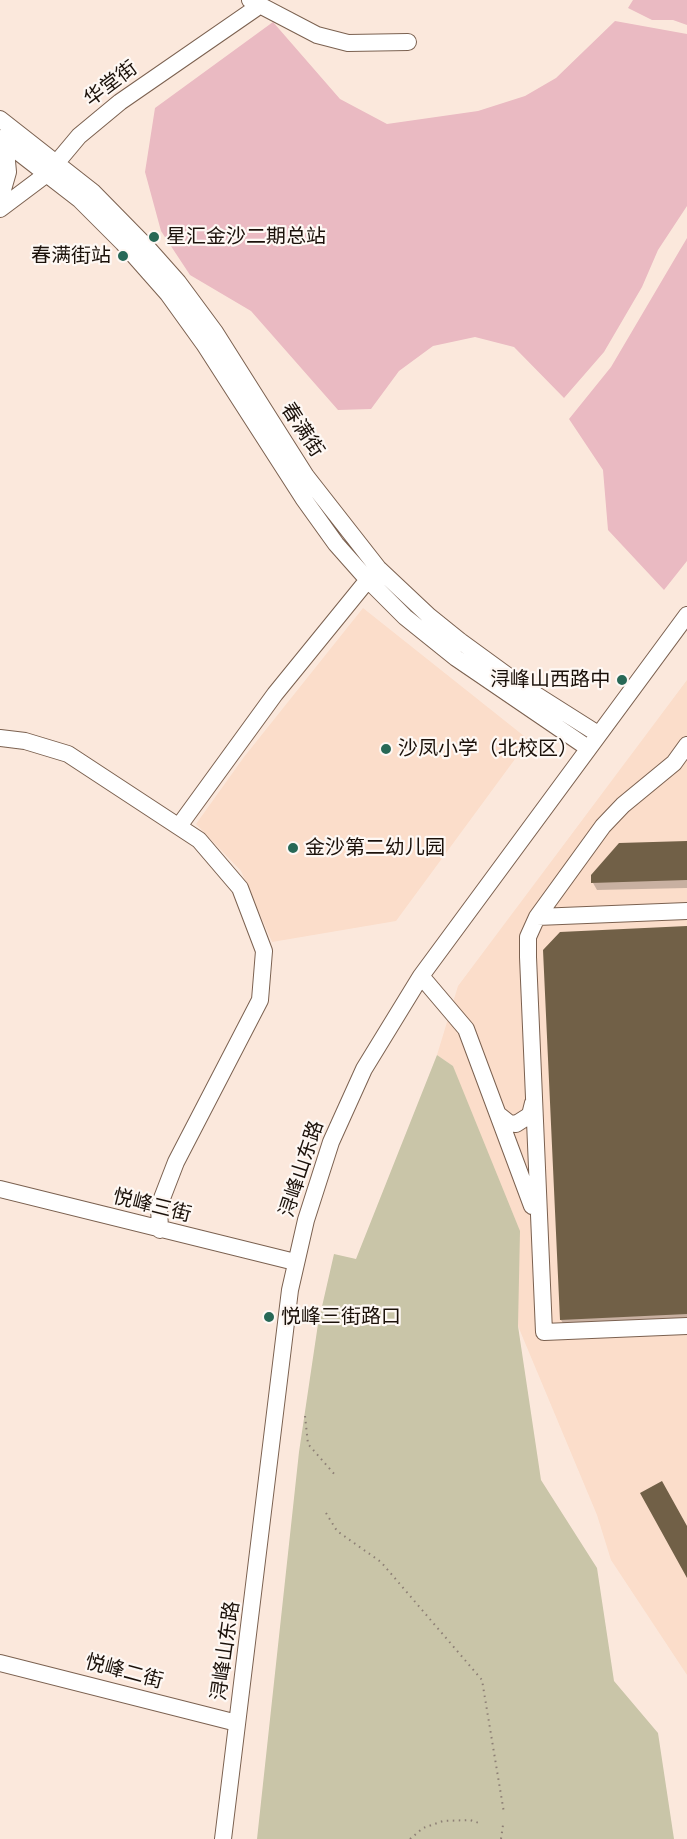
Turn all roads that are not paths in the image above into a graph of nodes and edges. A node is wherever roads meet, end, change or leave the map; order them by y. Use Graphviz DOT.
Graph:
graph roads {
  1 [pos="254,3"];
  2 [pos="408,42"];
  3 [pos="0,119"];
  4 [pos="0,138"];
  5 [pos="0,146"];
  6 [pos="52,168"];
  7 [pos="0,200"];
  8 [pos="0,210"];
  9 [pos="372,573"];
  10 [pos="687,615"];
  11 [pos="0,738"];
  12 [pos="593,741"];
  13 [pos="687,746"];
  14 [pos="179,826"];
  15 [pos="687,911"];
  16 [pos="537,917"];
  17 [pos="420,976"];
  18 [pos="533,1102"];
  19 [pos="498,1115"];
  20 [pos="0,1189"];
  21 [pos="539,1224"];
  22 [pos="160,1230"];
  23 [pos="295,1262"];
  24 [pos="687,1326"];
  25 [pos="0,1663"];
  26 [pos="237,1723"];
  27 [pos="223,1839"];
  1 -- 2 [label="street"];
  1 -- 6 [label="street, 华堂街"];
  3 -- 6 [label="street, 春满街"];
  4 -- 6 [label="street, 春满街"];
  5 -- 7 [label="street"];
  6 -- 8 [label="street, 华堂街"];
  6 -- 9 [label="street, 春满街"];
  9 -- 12 [label="street, 春满街"];
  9 -- 14 [label="street"];
  10 -- 12 [label="street, 浔峰山东路"];
  11 -- 14 [label="street"];
  12 -- 17 [label="street, 浔峰山东路"];
  13 -- 16 [label="street"];
  14 -- 22 [label="street"];
  15 -- 16 [label="street"];
  16 -- 18 [label="street"];
  17 -- 19 [label="street"];
  17 -- 23 [label="street, 浔峰山东路"];
  18 -- 19 [label="street"];
  18 -- 21 [label="street"];
  19 -- 21 [label="street"];
  20 -- 22 [label="street, 悦峰三街"];
  21 -- 24 [label="street"];
  22 -- 23 [label="street, 悦峰三街"];
  23 -- 26 [label="street, 浔峰山东路"];
  25 -- 26 [label="street, 悦峰二街"];
  26 -- 27 [label="street, 浔峰山东路"];
}
